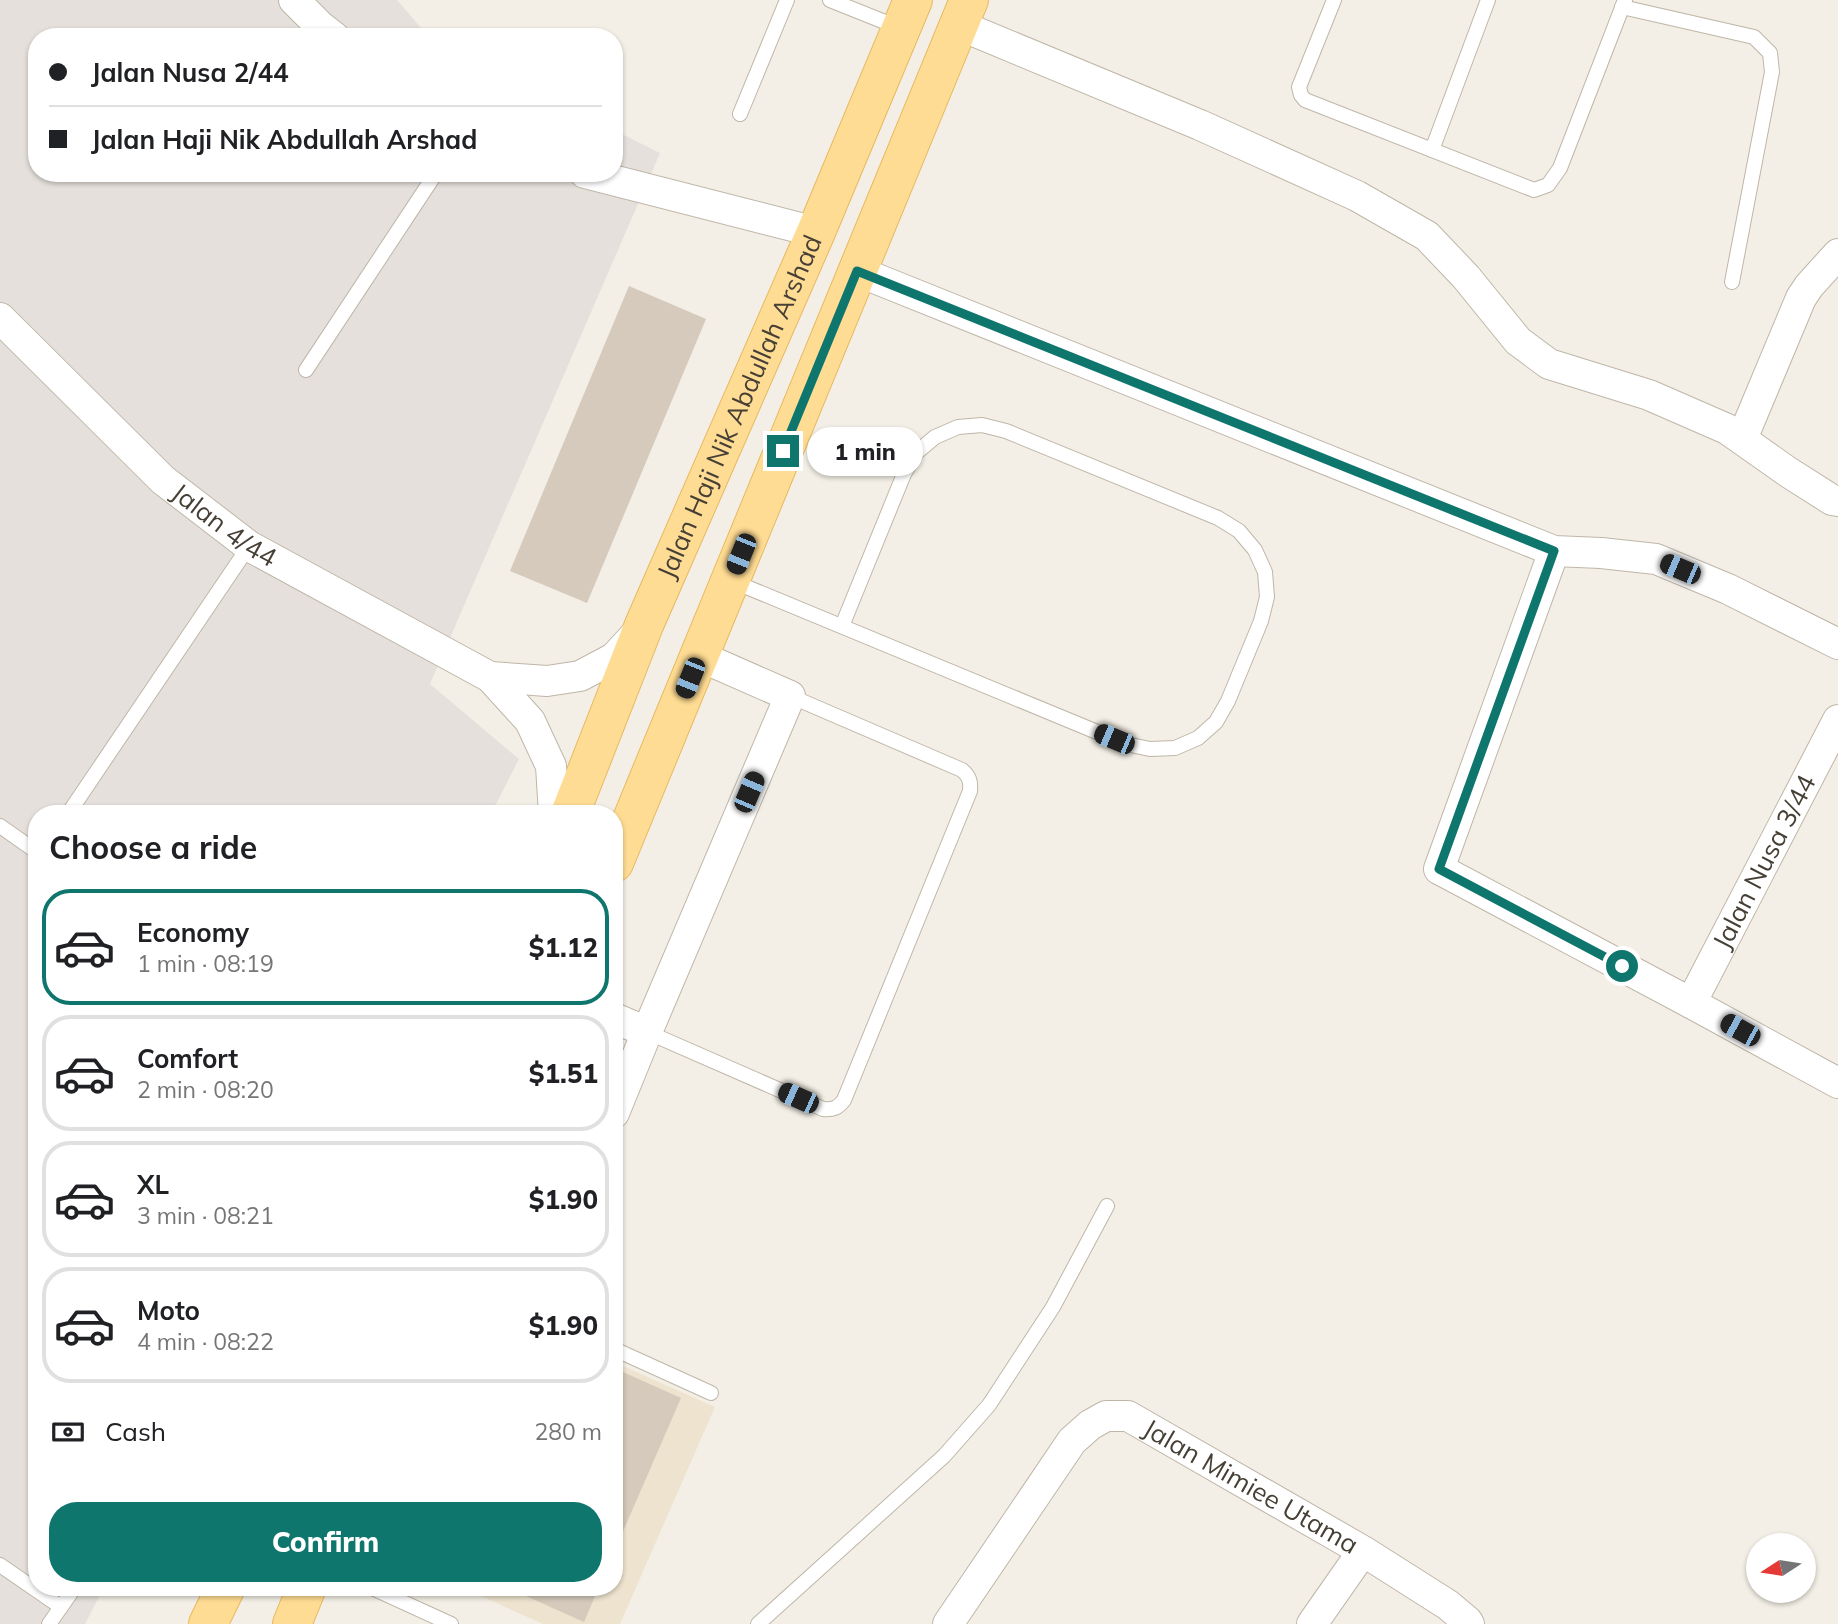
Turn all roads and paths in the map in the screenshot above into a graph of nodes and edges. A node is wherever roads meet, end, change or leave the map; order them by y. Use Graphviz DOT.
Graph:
graph roads {
  1 [pos="294,0"];
  2 [pos="787,0"];
  3 [pos="830,0"];
  4 [pos="1334,0"];
  5 [pos="1488,0"];
  6 [pos="1623,3"];
  7 [pos="964,12"];
  8 [pos="907,14"];
  9 [pos="322,28"];
  10 [pos="740,114"];
  11 [pos="1432,150"];
  12 [pos="430,182"];
  13 [pos="620,182"];
  14 [pos="816,232"];
  15 [pos="1838,254"];
  16 [pos="857,271"];
  17 [pos="1732,282"];
  18 [pos="0,318"];
  19 [pos="306,370"];
  20 [pos="1742,439"];
  21 [pos="1838,501"];
  22 [pos="249,546"];
  23 [pos="1554,551"];
  24 [pos="730,580"];
  25 [pos="644,625"];
  26 [pos="842,626"];
  27 [pos="1838,644"];
  28 [pos="699,656"];
  29 [pos="490,677"];
  30 [pos="790,696"];
  31 [pos="1838,720"];
  32 [pos="74,805"];
  33 [pos="553,805"];
  34 [pos="574,805"];
  35 [pos="0,826"];
  36 [pos="623,841"];
  37 [pos="28,846"];
  38 [pos="1691,1003"];
  39 [pos="623,1022"];
  40 [pos="647,1032"];
  41 [pos="1838,1083"];
  42 [pos="623,1091"];
  43 [pos="1107,1206"];
  44 [pos="623,1353"];
  45 [pos="710,1393"];
  46 [pos="1363,1551"];
  47 [pos="0,1565"];
  48 [pos="28,1584"];
  49 [pos="45,1596"];
  50 [pos="69,1596"];
  51 [pos="222,1596"];
  52 [pos="232,1596"];
  53 [pos="303,1596"];
  54 [pos="390,1596"];
  55 [pos="61,1607"];
  56 [pos="49,1624"];
  57 [pos="208,1624"];
  58 [pos="223,1624"];
  59 [pos="292,1624"];
  60 [pos="451,1624"];
  61 [pos="758,1624"];
  62 [pos="948,1624"];
  63 [pos="1312,1624"];
  64 [pos="1469,1624"];
  1 -- 9 [label="street"];
  2 -- 10 [label="lane"];
  3 -- 8 [label="lane"];
  4 -- 11 [label="lane"];
  5 -- 11 [label="lane"];
  6 -- 11 [label="lane"];
  6 -- 17 [label="lane"];
  7 -- 16 [label="main road, Jalan Haji Nik Abdullah Arshad"];
  7 -- 20 [label="street"];
  8 -- 14 [label="main road, Jalan Haji Nik Abdullah Arshad"];
  12 -- 19 [label="lane"];
  13 -- 14 [label="street"];
  14 -- 25 [label="main road, Jalan Haji Nik Abdullah Arshad"];
  15 -- 20 [label="street"];
  16 -- 23 [label="street"];
  16 -- 24 [label="main road, Jalan Haji Nik Abdullah Arshad"];
  18 -- 22 [label="street, Jalan 4/44"];
  20 -- 21 [label="street"];
  22 -- 29 [label="street, Jalan 4/44"];
  22 -- 32 [label="lane"];
  23 -- 27 [label="street"];
  23 -- 38 [label="street"];
  24 -- 26 [label="lane"];
  24 -- 28 [label="main road, Jalan Haji Nik Abdullah Arshad"];
  25 -- 29 [label="street"];
  25 -- 34 [label="main road, Jalan Haji Nik Abdullah Arshad"];
  26 -- 26 [label="lane"];
  28 -- 30 [label="street"];
  28 -- 36 [label="main road, Jalan Haji Nik Abdullah Arshad"];
  29 -- 33 [label="street"];
  30 -- 40 [label="street"];
  30 -- 40 [label="lane"];
  31 -- 38 [label="street, Jalan Nusa 3/44"];
  35 -- 37 [label="lane"];
  38 -- 41 [label="street"];
  39 -- 40 [label="street"];
  40 -- 42 [label="street"];
  43 -- 61 [label="lane"];
  44 -- 45 [label="lane"];
  46 -- 62 [label="street, Jalan Mimiee Utama"];
  46 -- 63 [label="street"];
  46 -- 64 [label="street, Jalan Mimiee Utama"];
  47 -- 48 [label="lane"];
  49 -- 55 [label="lane"];
  50 -- 55 [label="lane"];
  51 -- 57 [label="main road"];
  52 -- 58 [label="main road"];
  53 -- 59 [label="main road"];
  54 -- 60 [label="lane"];
  55 -- 56 [label="lane"];
}
